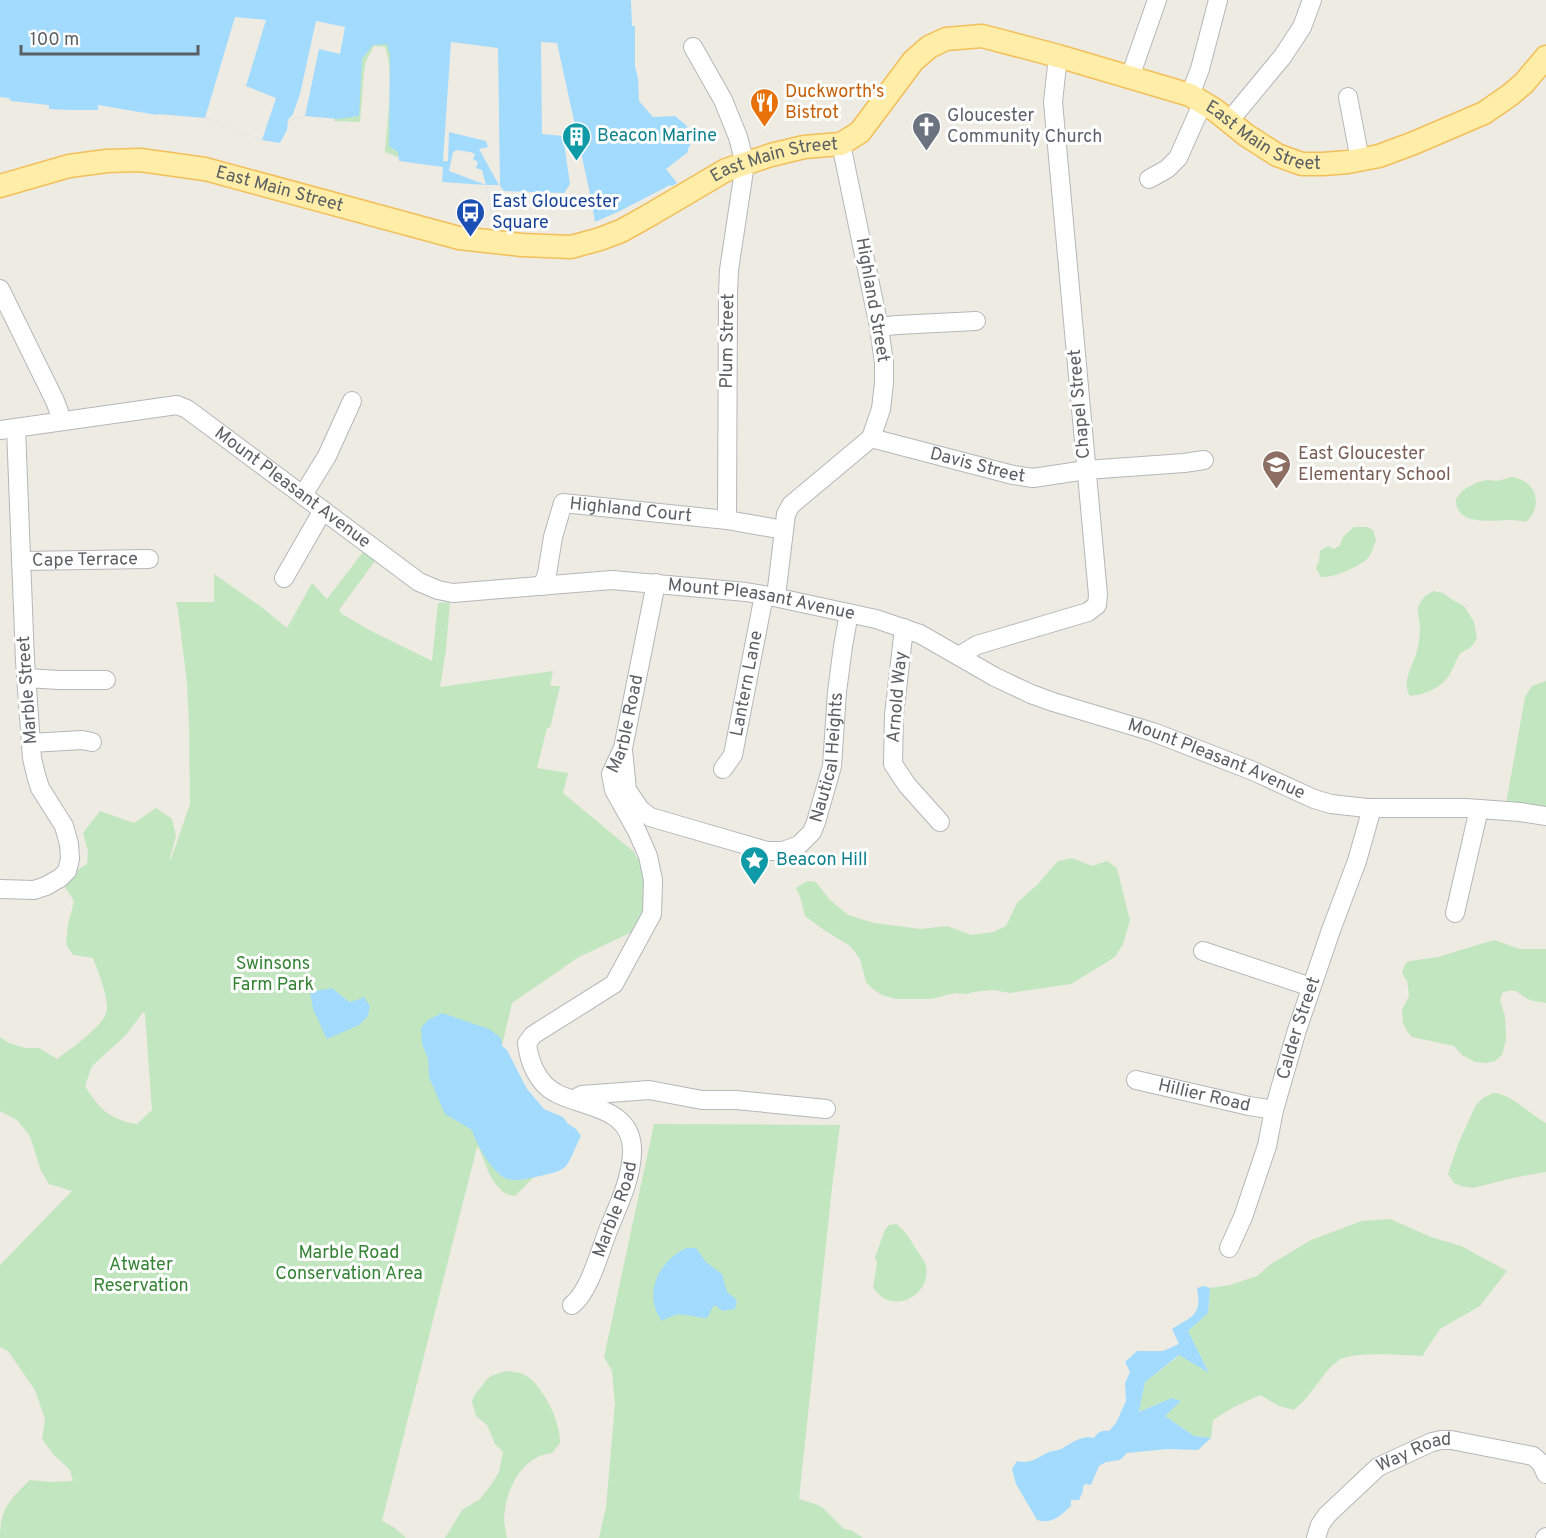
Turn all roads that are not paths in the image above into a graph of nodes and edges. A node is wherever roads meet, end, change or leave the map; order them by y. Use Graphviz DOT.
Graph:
graph roads {
  1 [pos="1157,0"];
  2 [pos="1218,0"];
  3 [pos="1312,0"];
  4 [pos="693,47"];
  5 [pos="1058,56"];
  6 [pos="1545,59"];
  7 [pos="1130,77"];
  8 [pos="1348,97"];
  9 [pos="1196,99"];
  10 [pos="1230,120"];
  11 [pos="841,144"];
  12 [pos="1360,160"];
  13 [pos="745,164"];
  14 [pos="1149,179"];
  15 [pos="0,186"];
  16 [pos="0,289"];
  17 [pos="976,321"];
  18 [pos="879,327"];
  19 [pos="352,401"];
  20 [pos="62,420"];
  21 [pos="8,429"];
  22 [pos="871,438"];
  23 [pos="1204,460"];
  24 [pos="1086,470"];
  25 [pos="303,495"];
  26 [pos="322,510"];
  27 [pos="727,520"];
  28 [pos="784,530"];
  29 [pos="149,560"];
  30 [pos="21,561"];
  31 [pos="284,578"];
  32 [pos="656,583"];
  33 [pos="542,586"];
  34 [pos="769,596"];
  35 [pos="849,613"];
  36 [pos="904,628"];
  37 [pos="959,656"];
  38 [pos="26,678"];
  39 [pos="106,680"];
  40 [pos="92,742"];
  41 [pos="31,743"];
  42 [pos="622,748"];
  43 [pos="723,770"];
  44 [pos="1372,808"];
  45 [pos="1479,809"];
  46 [pos="1546,816"];
  47 [pos="940,822"];
  48 [pos="0,889"];
  49 [pos="1455,914"];
  50 [pos="1203,951"];
  51 [pos="1311,987"];
  52 [pos="1136,1080"];
  53 [pos="574,1099"];
  54 [pos="826,1109"];
  55 [pos="1274,1110"];
  56 [pos="1229,1248"];
  57 [pos="572,1305"];
  58 [pos="1544,1465"];
  59 [pos="1316,1538"];
  1 -- 7 [label="street"];
  2 -- 9 [label="street"];
  3 -- 10 [label="street"];
  4 -- 13 [label="street"];
  5 -- 7 [label="main road, East Main Street"];
  5 -- 11 [label="main road, East Main Street"];
  5 -- 24 [label="street, Chapel Street"];
  6 -- 12 [label="main road, East Main Street"];
  7 -- 9 [label="main road, East Main Street"];
  8 -- 12 [label="street"];
  9 -- 10 [label="main road, East Main Street"];
  9 -- 14 [label="street"];
  10 -- 12 [label="main road, East Main Street"];
  11 -- 13 [label="main road, East Main Street"];
  11 -- 18 [label="street, Highland Street"];
  13 -- 15 [label="main road, East Main Street"];
  13 -- 27 [label="street, Plum Street"];
  16 -- 20 [label="street"];
  17 -- 18 [label="street"];
  18 -- 22 [label="street, Highland Street"];
  19 -- 25 [label="street"];
  20 -- 21 [label="street, Mount Pleasant Avenue"];
  20 -- 25 [label="street, Mount Pleasant Avenue"];
  21 -- 30 [label="street, Marble Street"];
  22 -- 24 [label="street, Davis Street"];
  22 -- 28 [label="street"];
  23 -- 24 [label="street, Davis Street"];
  24 -- 37 [label="street, Chapel Street"];
  25 -- 26 [label="street, Mount Pleasant Avenue"];
  26 -- 31 [label="street"];
  26 -- 33 [label="street, Mount Pleasant Avenue"];
  27 -- 28 [label="street, Highland Court"];
  27 -- 33 [label="street, Highland Court"];
  28 -- 34 [label="street"];
  29 -- 30 [label="street, Cape Terrace"];
  30 -- 38 [label="street, Marble Street"];
  32 -- 33 [label="street, Mount Pleasant Avenue"];
  32 -- 34 [label="street, Mount Pleasant Avenue"];
  32 -- 42 [label="street, Marble Road"];
  34 -- 35 [label="street, Mount Pleasant Avenue"];
  34 -- 43 [label="street, Lantern Lane"];
  35 -- 36 [label="street, Mount Pleasant Avenue"];
  35 -- 42 [label="street, Nautical Heights"];
  36 -- 37 [label="street, Mount Pleasant Avenue"];
  36 -- 47 [label="street, Arnold Way"];
  37 -- 44 [label="street, Mount Pleasant Avenue"];
  38 -- 39 [label="street"];
  38 -- 41 [label="street, Marble Street"];
  40 -- 41 [label="street"];
  41 -- 48 [label="street, Marble Street"];
  42 -- 53 [label="street, Marble Road"];
  44 -- 45 [label="street, Mount Pleasant Avenue"];
  44 -- 51 [label="street, Calder Street"];
  45 -- 46 [label="street, Mount Pleasant Avenue"];
  45 -- 49 [label="street"];
  50 -- 51 [label="street"];
  51 -- 55 [label="street, Calder Street"];
  52 -- 55 [label="street, Hillier Road"];
  53 -- 54 [label="street"];
  53 -- 57 [label="street, Marble Road"];
  55 -- 56 [label="street, Calder Street"];
  58 -- 59 [label="street, Way Road"];
}
